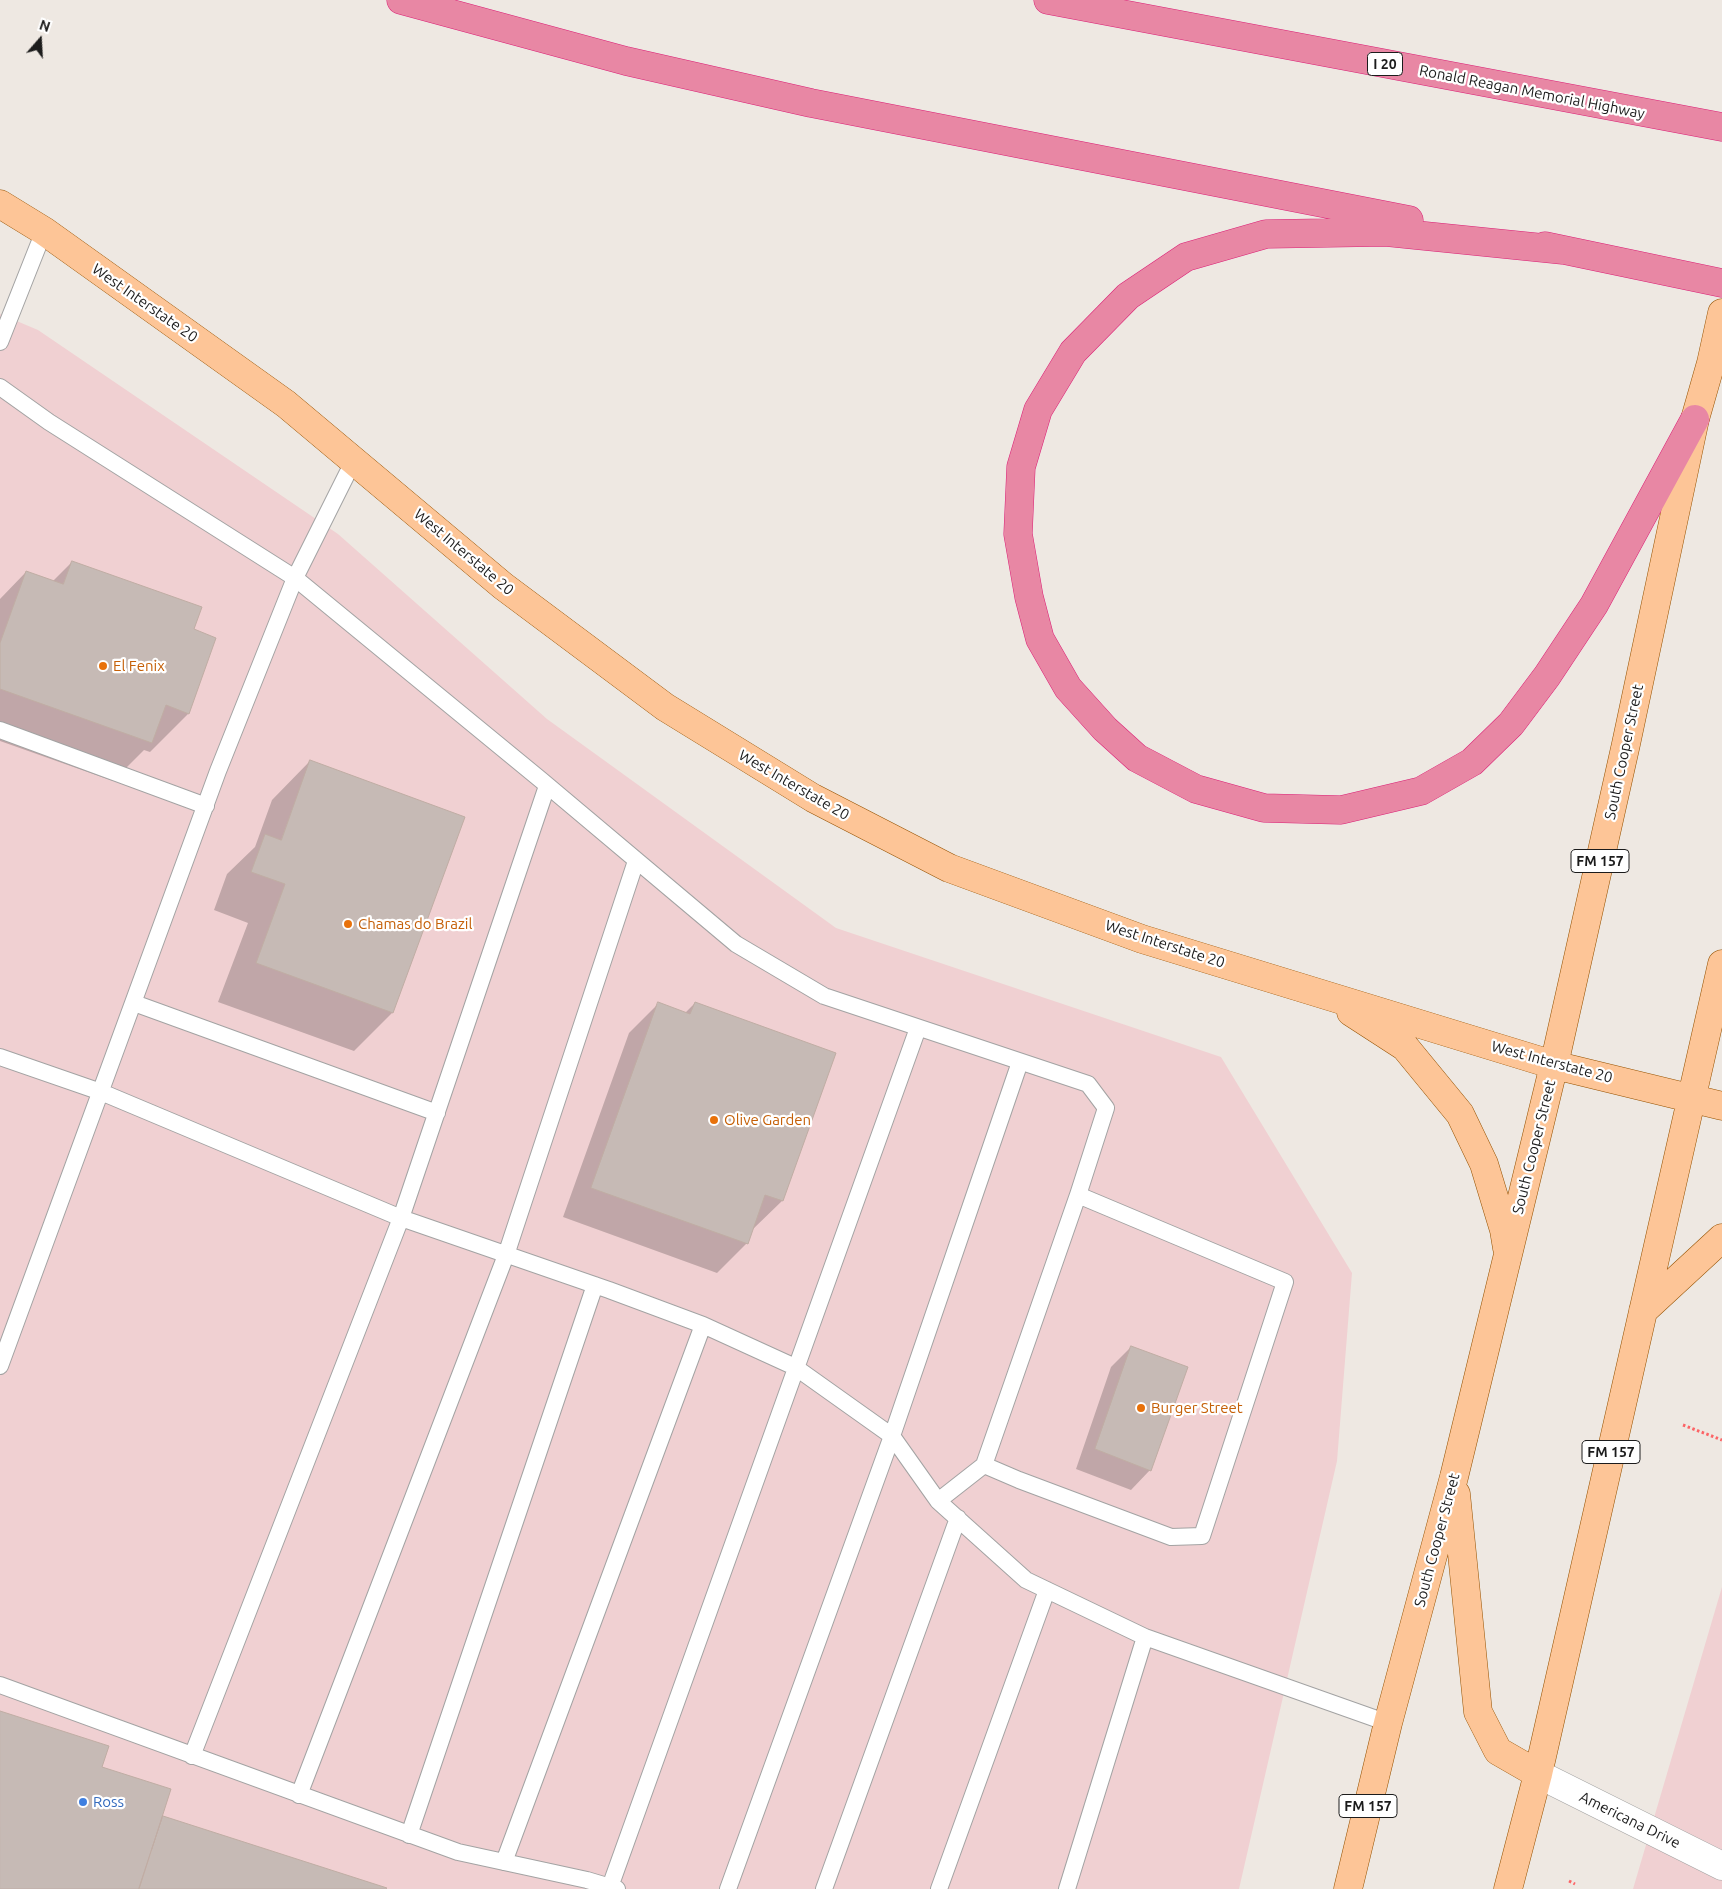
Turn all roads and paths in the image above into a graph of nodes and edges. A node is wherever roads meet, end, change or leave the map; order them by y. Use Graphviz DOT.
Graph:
graph roads {
  1 [pos="401,0"];
  2 [pos="1048,0"];
  3 [pos="1722,127"];
  4 [pos="0,204"];
  5 [pos="44,231"];
  6 [pos="1562,250"];
  7 [pos="1722,283"];
  8 [pos="1722,313"];
  9 [pos="0,342"];
  10 [pos="0,387"];
  11 [pos="1695,419"];
  12 [pos="354,460"];
  13 [pos="295,578"];
  14 [pos="0,730"];
  15 [pos="547,786"];
  16 [pos="206,806"];
  17 [pos="636,861"];
  18 [pos="1722,964"];
  19 [pos="1322,994"];
  20 [pos="134,1003"];
  21 [pos="918,1028"];
  22 [pos="0,1057"];
  23 [pos="1020,1062"];
  24 [pos="1554,1065"];
  25 [pos="101,1092"];
  26 [pos="1692,1098"];
  27 [pos="1722,1106"];
  28 [pos="437,1113"];
  29 [pos="1078,1195"];
  30 [pos="401,1218"];
  31 [pos="1722,1238"];
  32 [pos="506,1254"];
  33 [pos="1508,1256"];
  34 [pos="595,1285"];
  35 [pos="1643,1312"];
  36 [pos="703,1325"];
  37 [pos="0,1366"];
  38 [pos="795,1367"];
  39 [pos="1683,1425"];
  40 [pos="892,1436"];
  41 [pos="1722,1440"];
  42 [pos="984,1464"];
  43 [pos="1454,1478"];
  44 [pos="938,1500"];
  45 [pos="958,1518"];
  46 [pos="1048,1590"];
  47 [pos="1146,1637"];
  48 [pos="0,1686"];
  49 [pos="1388,1723"];
  50 [pos="192,1756"];
  51 [pos="1538,1774"];
  52 [pos="299,1795"];
  53 [pos="410,1835"];
  54 [pos="504,1862"];
  55 [pos="1722,1866"];
  56 [pos="1569,1881"];
  57 [pos="1575,1884"];
  58 [pos="614,1888"];
  59 [pos="728,1889"];
  60 [pos="824,1889"];
  61 [pos="939,1889"];
  62 [pos="1067,1889"];
  63 [pos="1348,1889"];
  64 [pos="1508,1889"];
  1 -- 6 [label="highway"];
  2 -- 3 [label="highway, Ronald Reagan Memorial Highway / I 20"];
  4 -- 5 [label="main road, West Interstate 20"];
  5 -- 9 [label="lane"];
  5 -- 12 [label="main road, West Interstate 20"];
  6 -- 7 [label="highway"];
  6 -- 11 [label="highway"];
  8 -- 11 [label="main road, South Cooper Street / FM 157"];
  10 -- 13 [label="lane"];
  11 -- 24 [label="main road, South Cooper Street / FM 157"];
  12 -- 13 [label="lane"];
  12 -- 19 [label="main road, West Interstate 20"];
  13 -- 15 [label="lane"];
  13 -- 16 [label="lane"];
  14 -- 16 [label="lane"];
  15 -- 17 [label="lane"];
  15 -- 28 [label="lane"];
  16 -- 20 [label="lane"];
  17 -- 21 [label="lane"];
  17 -- 32 [label="lane"];
  18 -- 26 [label="main road, FM 157"];
  19 -- 24 [label="main road, West Interstate 20"];
  19 -- 33 [label="main road"];
  20 -- 25 [label="lane"];
  20 -- 28 [label="lane"];
  21 -- 23 [label="lane"];
  21 -- 38 [label="lane"];
  22 -- 25 [label="lane"];
  23 -- 29 [label="lane"];
  23 -- 40 [label="lane"];
  24 -- 26 [label="main road, West Interstate 20"];
  24 -- 33 [label="main road, South Cooper Street / FM 157"];
  25 -- 30 [label="lane"];
  25 -- 37 [label="lane"];
  26 -- 27 [label="main road, West Interstate 20"];
  26 -- 35 [label="main road, FM 157"];
  28 -- 30 [label="lane"];
  29 -- 42 [label="lane"];
  29 -- 42 [label="lane"];
  30 -- 32 [label="lane"];
  30 -- 50 [label="lane"];
  31 -- 35 [label="main road"];
  32 -- 34 [label="lane"];
  32 -- 52 [label="lane"];
  33 -- 43 [label="main road, South Cooper Street / FM 157"];
  34 -- 36 [label="lane"];
  34 -- 53 [label="lane"];
  35 -- 51 [label="main road, FM 157"];
  36 -- 38 [label="lane"];
  36 -- 54 [label="lane"];
  38 -- 40 [label="lane"];
  38 -- 58 [label="lane"];
  39 -- 41 [label="path"];
  40 -- 44 [label="lane"];
  40 -- 59 [label="lane"];
  42 -- 44 [label="lane"];
  43 -- 49 [label="main road, South Cooper Street / FM 157"];
  43 -- 51 [label="main road"];
  44 -- 45 [label="lane"];
  45 -- 46 [label="lane"];
  45 -- 60 [label="lane"];
  46 -- 47 [label="lane"];
  46 -- 61 [label="lane"];
  47 -- 49 [label="lane"];
  47 -- 62 [label="lane"];
  48 -- 50 [label="lane"];
  49 -- 63 [label="main road, South Cooper Street / FM 157"];
  50 -- 52 [label="lane"];
  51 -- 55 [label="street, Americana Drive"];
  51 -- 64 [label="main road, FM 157"];
  52 -- 53 [label="lane"];
  53 -- 54 [label="lane"];
  54 -- 58 [label="lane"];
  56 -- 57 [label="path"];
}
